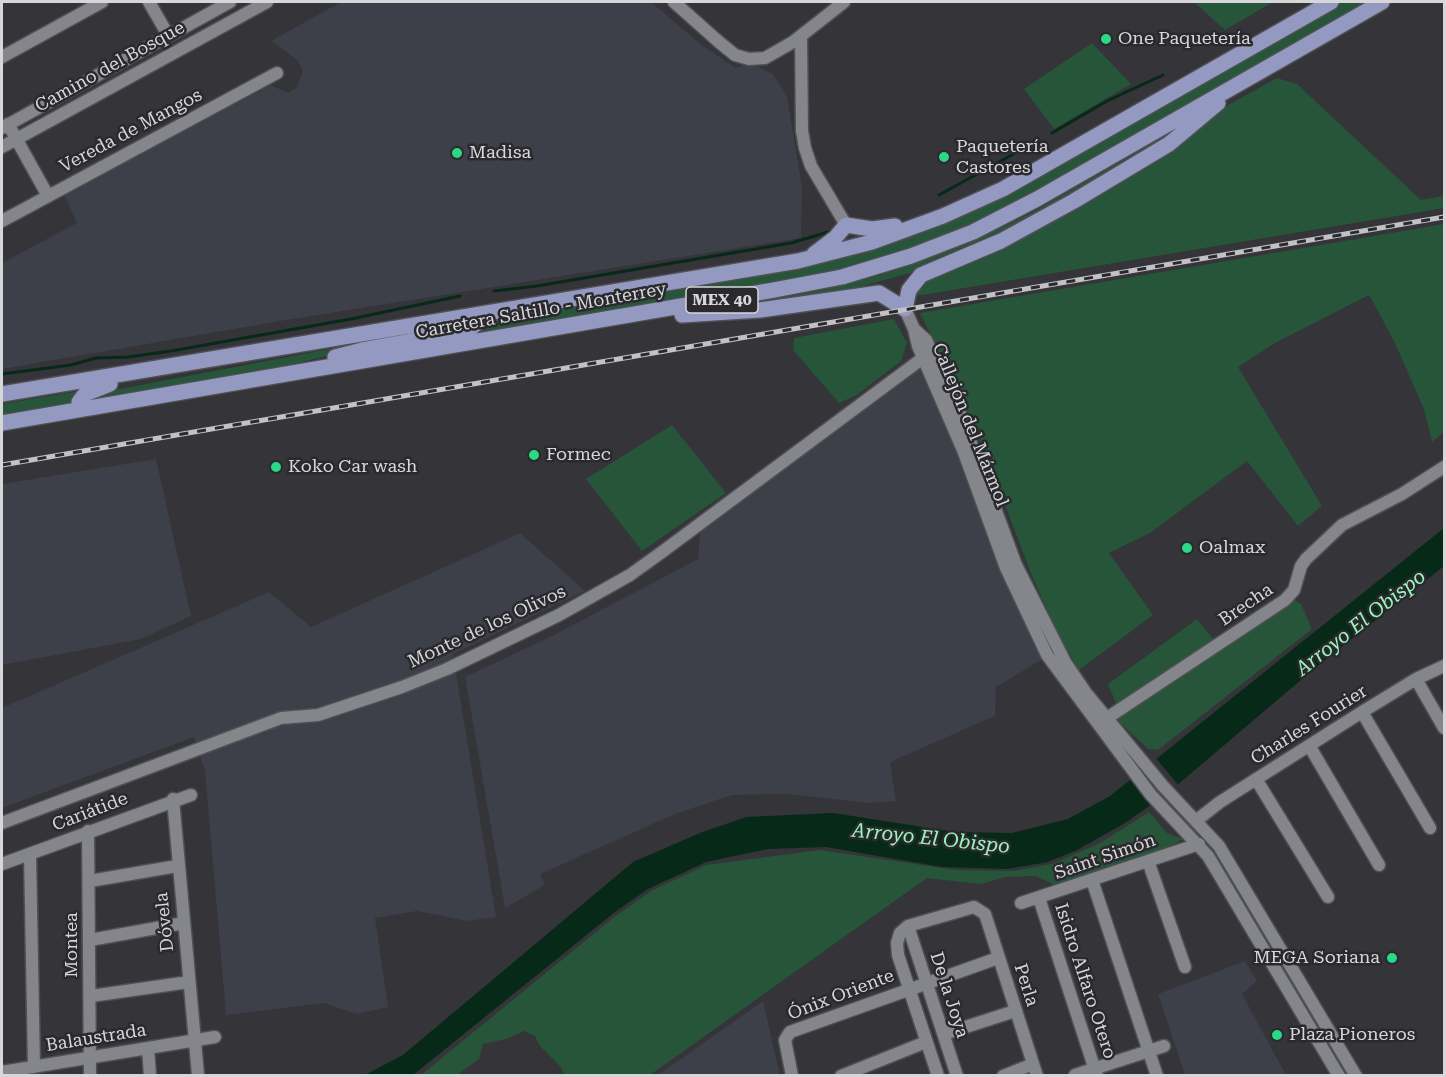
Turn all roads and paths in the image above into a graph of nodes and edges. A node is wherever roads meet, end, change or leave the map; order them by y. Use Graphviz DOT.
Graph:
graph roads {
  1 [pos="102,2"];
  2 [pos="149,2"];
  3 [pos="230,2"];
  4 [pos="267,2"];
  5 [pos="674,2"];
  6 [pos="844,2"];
  7 [pos="1331,2"];
  8 [pos="1382,2"];
  9 [pos="168,35"];
  10 [pos="801,36"];
  11 [pos="2,57"];
  12 [pos="277,73"];
  13 [pos="1231,89"];
  14 [pos="5,126"];
  15 [pos="16,139"];
  16 [pos="2,147"];
  17 [pos="48,196"];
  18 [pos="943,216"];
  19 [pos="2,221"];
  20 [pos="846,225"];
  21 [pos="798,261"];
  22 [pos="905,309"];
  23 [pos="649,311"];
  24 [pos="481,314"];
  25 [pos="927,354"];
  26 [pos="227,357"];
  27 [pos="268,376"];
  28 [pos="2,394"];
  29 [pos="80,409"];
  30 [pos="2,423"];
  31 [pos="1444,467"];
  32 [pos="999,534"];
  33 [pos="1444,666"];
  34 [pos="1416,679"];
  35 [pos="1362,712"];
  36 [pos="1107,718"];
  37 [pos="1444,728"];
  38 [pos="1117,739"];
  39 [pos="1310,747"];
  40 [pos="1256,779"];
  41 [pos="191,795"];
  42 [pos="173,799"];
  43 [pos="1193,816"];
  44 [pos="2,823"];
  45 [pos="1430,828"];
  46 [pos="88,831"];
  47 [pos="1199,844"];
  48 [pos="30,854"];
  49 [pos="1148,861"];
  50 [pos="2,864"];
  51 [pos="1379,865"];
  52 [pos="177,866"];
  53 [pos="1092,880"];
  54 [pos="90,881"];
  55 [pos="1328,897"];
  56 [pos="1039,898"];
  57 [pos="1021,903"];
  58 [pos="184,923"];
  59 [pos="908,926"];
  60 [pos="90,940"];
  61 [pos="1282,954"];
  62 [pos="998,958"];
  63 [pos="1270,962"];
  64 [pos="1185,967"];
  65 [pos="189,982"];
  66 [pos="926,982"];
  67 [pos="909,989"];
  68 [pos="91,996"];
  69 [pos="1015,1011"];
  70 [pos="944,1034"];
  71 [pos="215,1037"];
  72 [pos="196,1040"];
  73 [pos="926,1042"];
  74 [pos="1164,1046"];
  75 [pos="148,1048"];
  76 [pos="1149,1050"];
  77 [pos="90,1058"];
  78 [pos="34,1067"];
  79 [pos="1035,1070"];
  80 [pos="2,1072"];
  81 [pos="1096,1072"];
  82 [pos="198,1075"];
  83 [pos="1075,1075"];
  84 [pos="90,1076"];
  85 [pos="150,1076"];
  86 [pos="792,1076"];
  87 [pos="841,1076"];
  88 [pos="938,1076"];
  89 [pos="957,1076"];
  90 [pos="1003,1076"];
  91 [pos="1157,1076"];
  92 [pos="1339,1076"];
  93 [pos="1356,1076"];
  1 -- 11 [label="street"];
  2 -- 9 [label="street"];
  3 -- 9 [label="street, Camino del Bosque"];
  4 -- 15 [label="street, Camino del Bosque"];
  5 -- 10 [label="street"];
  6 -- 10 [label="street"];
  7 -- 18 [label="main road, Carretera Saltillo - Monterrey / MEX 40"];
  8 -- 13 [label="main road, Carretera Saltillo - Monterrey / MEX 40"];
  9 -- 14 [label="street, Camino del Bosque"];
  10 -- 20 [label="street"];
  12 -- 17 [label="street, Vereda de Mangos"];
  13 -- 22 [label="main road"];
  13 -- 23 [label="main road, Carretera Saltillo - Monterrey / MEX 40"];
  14 -- 15 [label="street"];
  15 -- 16 [label="street, Camino del Bosque"];
  15 -- 17 [label="street"];
  17 -- 19 [label="street, Vereda de Mangos"];
  18 -- 20 [label="main road"];
  18 -- 21 [label="main road, Carretera Saltillo - Monterrey / MEX 40"];
  20 -- 21 [label="main road"];
  21 -- 24 [label="main road, Carretera Saltillo - Monterrey / MEX 40"];
  22 -- 23 [label="main road"];
  22 -- 25 [label="street, Callejón del Mármol"];
  23 -- 27 [label="main road, Carretera Saltillo - Monterrey / MEX 40"];
  24 -- 26 [label="main road, Carretera Saltillo - Monterrey / MEX 40"];
  24 -- 27 [label="main road"];
  25 -- 32 [label="street, Callejón del Mármol"];
  25 -- 44 [label="street, Monte de los Olivos"];
  26 -- 28 [label="main road, Carretera Saltillo - Monterrey / MEX 40"];
  26 -- 29 [label="main road"];
  27 -- 29 [label="main road, Carretera Saltillo - Monterrey / MEX 40"];
  29 -- 30 [label="main road, Carretera Saltillo - Monterrey / MEX 40"];
  31 -- 36 [label="street, Brecha"];
  32 -- 36 [label="street, Callejón del Mármol"];
  32 -- 38 [label="street, Callejón del Mármol"];
  33 -- 34 [label="street, Charles Fourier"];
  34 -- 35 [label="street, Charles Fourier"];
  34 -- 37 [label="street"];
  35 -- 39 [label="street, Charles Fourier"];
  35 -- 45 [label="street"];
  36 -- 38 [label="street, Callejón del Mármol"];
  38 -- 43 [label="street"];
  38 -- 47 [label="street"];
  39 -- 40 [label="street, Charles Fourier"];
  39 -- 51 [label="street"];
  40 -- 43 [label="street, Charles Fourier"];
  40 -- 55 [label="street"];
  41 -- 42 [label="street, Cariátide"];
  42 -- 46 [label="street, Cariátide"];
  42 -- 52 [label="street, Dóvela"];
  43 -- 61 [label="street"];
  46 -- 48 [label="street, Cariátide"];
  46 -- 54 [label="street, Montea"];
  47 -- 49 [label="street, Saint Simón"];
  47 -- 63 [label="street"];
  48 -- 50 [label="street, Cariátide"];
  48 -- 78 [label="street"];
  49 -- 53 [label="street, Saint Simón"];
  49 -- 64 [label="street"];
  52 -- 54 [label="street"];
  52 -- 58 [label="street, Dóvela"];
  53 -- 56 [label="street, Saint Simón"];
  53 -- 76 [label="street"];
  54 -- 60 [label="street, Montea"];
  56 -- 57 [label="street, Saint Simón"];
  56 -- 81 [label="street, Isidro Alfaro Otero"];
  58 -- 60 [label="street"];
  58 -- 65 [label="street, Dóvela"];
  59 -- 62 [label="street, Perla"];
  59 -- 66 [label="street, De la Joya"];
  59 -- 67 [label="street, De la Joya"];
  60 -- 68 [label="street, Montea"];
  61 -- 63 [label="street"];
  61 -- 93 [label="street"];
  62 -- 66 [label="street, Ónix Oriente"];
  62 -- 69 [label="street, Perla"];
  63 -- 92 [label="street"];
  65 -- 68 [label="street"];
  65 -- 72 [label="street, Dóvela"];
  66 -- 67 [label="street, Ónix Oriente"];
  66 -- 70 [label="street, De la Joya"];
  67 -- 73 [label="street, De la Joya"];
  67 -- 86 [label="street, Ónix Oriente"];
  68 -- 77 [label="street, Montea"];
  69 -- 70 [label="street"];
  69 -- 79 [label="street, Perla"];
  70 -- 89 [label="street, De la Joya"];
  71 -- 72 [label="street, Balaustrada"];
  72 -- 75 [label="street, Balaustrada"];
  72 -- 82 [label="street, Dóvela"];
  73 -- 87 [label="street"];
  73 -- 88 [label="street, De la Joya"];
  74 -- 76 [label="street"];
  75 -- 77 [label="street, Balaustrada"];
  75 -- 85 [label="street"];
  76 -- 81 [label="street"];
  76 -- 91 [label="street"];
  77 -- 78 [label="street, Balaustrada"];
  77 -- 84 [label="street, Montea"];
  78 -- 80 [label="street, Balaustrada"];
  79 -- 90 [label="street"];
  81 -- 83 [label="street"];
}
